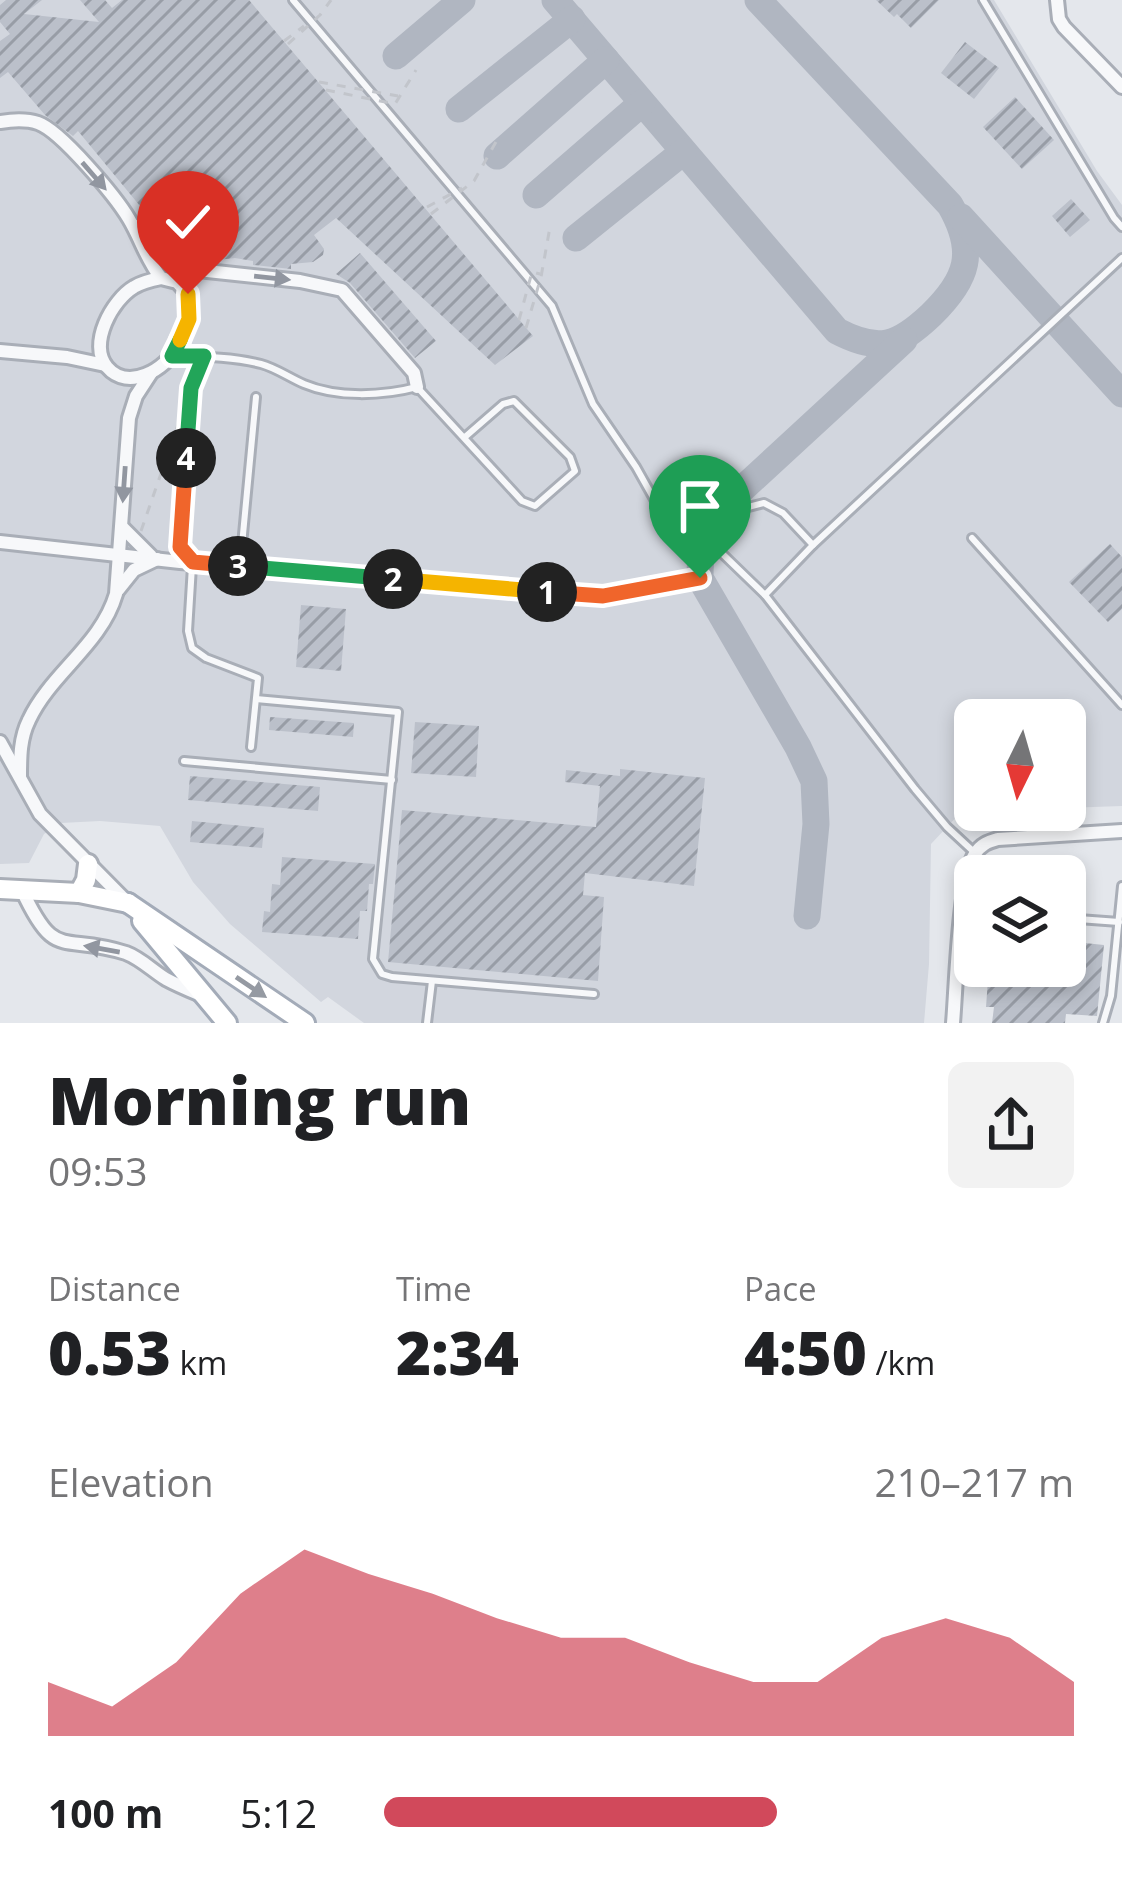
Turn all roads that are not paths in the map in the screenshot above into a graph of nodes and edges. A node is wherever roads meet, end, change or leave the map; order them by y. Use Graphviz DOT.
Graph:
graph roads {
  1 [pos="293,0"];
  2 [pos="983,0"];
  3 [pos="1057,0"];
  4 [pos="1122,87"];
  5 [pos="0,122"];
  6 [pos="133,225"];
  7 [pos="1122,227"];
  8 [pos="1122,258"];
  9 [pos="160,278"];
  10 [pos="102,333"];
  11 [pos="0,351"];
  12 [pos="172,356"];
  13 [pos="67,357"];
  14 [pos="105,365"];
  15 [pos="151,373"];
  16 [pos="417,387"];
  17 [pos="256,397"];
  18 [pos="465,437"];
  19 [pos="122,527"];
  20 [pos="704,536"];
  21 [pos="972,538"];
  22 [pos="0,542"];
  23 [pos="813,545"];
  24 [pos="118,554"];
  25 [pos="156,559"];
  26 [pos="193,562"];
  27 [pos="240,566"];
  28 [pos="386,578"];
  29 [pos="700,578"];
  30 [pos="116,594"];
  31 [pos="765,595"];
  32 [pos="256,699"];
  33 [pos="1122,705"];
  34 [pos="0,742"];
  35 [pos="251,747"];
  36 [pos="184,760"];
  37 [pos="20,776"];
  38 [pos="392,780"];
  39 [pos="1122,831"];
  40 [pos="975,853"];
  41 [pos="88,864"];
  42 [pos="1122,886"];
  43 [pos="21,888"];
  44 [pos="0,889"];
  45 [pos="79,893"];
  46 [pos="1121,902"];
  47 [pos="128,903"];
  48 [pos="1086,920"];
  49 [pos="1119,922"];
  50 [pos="432,980"];
  51 [pos="594,994"];
  52 [pos="202,996"];
  53 [pos="227,1023"];
  54 [pos="305,1023"];
  55 [pos="428,1023"];
  56 [pos="953,1023"];
  57 [pos="1103,1023"];
  1 -- 23 [label="lane"];
  2 -- 7 [label="lane"];
  3 -- 4 [label="street"];
  5 -- 6 [label="street, one-way"];
  6 -- 9 [label="street"];
  6 -- 16 [label="street, one-way"];
  8 -- 23 [label="lane"];
  9 -- 10 [label="street"];
  9 -- 12 [label="street"];
  10 -- 13 [label="street"];
  10 -- 14 [label="street"];
  11 -- 13 [label="street"];
  12 -- 15 [label="street"];
  12 -- 16 [label="lane"];
  13 -- 14 [label="street"];
  14 -- 15 [label="street"];
  15 -- 19 [label="street, one-way"];
  16 -- 18 [label="lane"];
  17 -- 27 [label="lane"];
  18 -- 18 [label="lane"];
  19 -- 24 [label="street"];
  19 -- 25 [label="street"];
  20 -- 31 [label="lane"];
  21 -- 33 [label="lane"];
  22 -- 24 [label="street"];
  23 -- 31 [label="lane"];
  24 -- 25 [label="street"];
  24 -- 30 [label="street"];
  25 -- 26 [label="street"];
  25 -- 30 [label="street"];
  26 -- 27 [label="street"];
  26 -- 32 [label="lane"];
  27 -- 28 [label="street"];
  28 -- 29 [label="lane"];
  30 -- 37 [label="street"];
  31 -- 40 [label="lane"];
  32 -- 35 [label="lane"];
  32 -- 38 [label="lane"];
  34 -- 37 [label="street"];
  36 -- 38 [label="lane"];
  37 -- 41 [label="street"];
  38 -- 50 [label="lane"];
  39 -- 40 [label="street"];
  40 -- 56 [label="street"];
  41 -- 45 [label="main road"];
  41 -- 47 [label="street"];
  42 -- 46 [label="lane"];
  43 -- 44 [label="main road"];
  43 -- 45 [label="main road"];
  52 -- 43 [label="street, one-way"];
  45 -- 47 [label="main road"];
  46 -- 49 [label="lane"];
  47 -- 52 [label="main road"];
  47 -- 54 [label="main road, one-way"];
  48 -- 49 [label="lane"];
  49 -- 57 [label="lane"];
  50 -- 51 [label="lane"];
  50 -- 55 [label="lane"];
  52 -- 53 [label="main road"];
}
